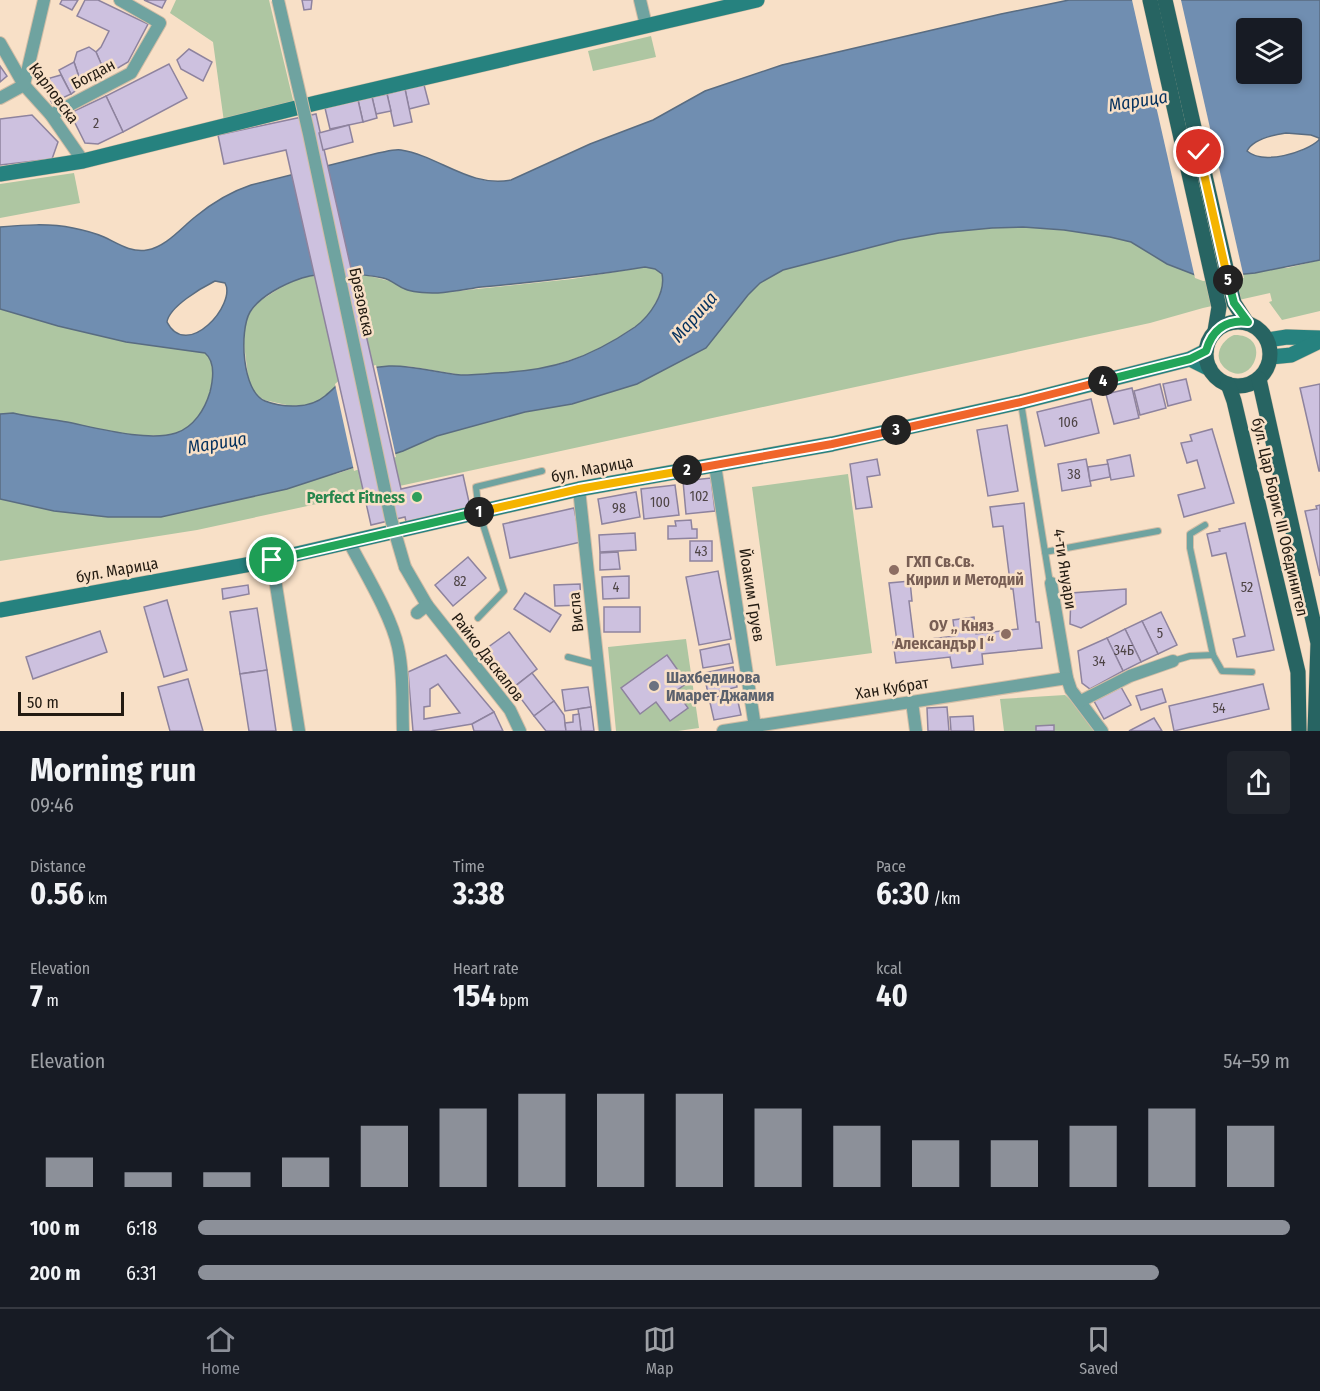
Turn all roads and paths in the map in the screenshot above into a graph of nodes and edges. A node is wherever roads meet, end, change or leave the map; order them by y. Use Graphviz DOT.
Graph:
graph roads {
  1 [pos="44,0"];
  2 [pos="120,0"];
  3 [pos="278,0"];
  4 [pos="640,0"];
  5 [pos="757,0"];
  6 [pos="1150,0"];
  7 [pos="1165,0"];
  8 [pos="646,25"];
  9 [pos="0,43"];
  10 [pos="24,85"];
  11 [pos="0,98"];
  12 [pos="51,115"];
  13 [pos="83,161"];
  14 [pos="0,174"];
  15 [pos="1226,305"];
  16 [pos="1248,322"];
  17 [pos="1215,331"];
  18 [pos="1268,340"];
  19 [pos="1320,340"];
  20 [pos="1206,351"];
  21 [pos="1271,357"];
  22 [pos="1190,359"];
  23 [pos="1210,369"];
  24 [pos="1259,379"];
  25 [pos="1228,384"];
  26 [pos="1021,402"];
  27 [pos="715,465"];
  28 [pos="542,471"];
  29 [pos="579,489"];
  30 [pos="479,512"];
  31 [pos="1205,525"];
  32 [pos="1158,531"];
  33 [pos="350,542"];
  34 [pos="1046,552"];
  35 [pos="272,560"];
  36 [pos="1051,583"];
  37 [pos="422,609"];
  38 [pos="0,610"];
  39 [pos="478,618"];
  40 [pos="1319,648"];
  41 [pos="1213,656"];
  42 [pos="567,657"];
  43 [pos="1173,661"];
  44 [pos="598,665"];
  45 [pos="1252,672"];
  46 [pos="1066,678"];
  47 [pos="1081,701"];
  48 [pos="912,702"];
  49 [pos="756,729"];
  50 [pos="299,731"];
  51 [pos="403,731"];
  52 [pos="520,731"];
  53 [pos="605,731"];
  54 [pos="723,731"];
  55 [pos="916,731"];
  56 [pos="1102,731"];
  57 [pos="1299,731"];
  58 [pos="1315,731"];
  1 -- 10 [label="street"];
  2 -- 12 [label="street, Богдан"];
  3 -- 37 [label="street, Брезовска, bridge"];
  4 -- 8 [label="street"];
  5 -- 8 [label="street"];
  6 -- 15 [label="main road"];
  7 -- 15 [label="main road"];
  8 -- 13 [label="street"];
  9 -- 10 [label="street, Карловска"];
  10 -- 11 [label="street"];
  10 -- 12 [label="street, Карловска"];
  12 -- 13 [label="street, Карловска"];
  13 -- 14 [label="street"];
  15 -- 16 [label="main road"];
  15 -- 17 [label="main road"];
  16 -- 17 [label="main road"];
  16 -- 18 [label="main road"];
  17 -- 20 [label="main road"];
  18 -- 19 [label="street"];
  18 -- 21 [label="main road"];
  19 -- 21 [label="street"];
  20 -- 22 [label="street, бул. Марица"];
  20 -- 23 [label="main road"];
  21 -- 24 [label="main road"];
  22 -- 23 [label="street"];
  22 -- 26 [label="street, бул. Марица"];
  23 -- 25 [label="main road"];
  24 -- 25 [label="main road"];
  24 -- 40 [label="main road, бул. Цар Борис III Обединител"];
  25 -- 57 [label="main road, бул. Цар Борис III Обединител"];
  26 -- 27 [label="street, бул. Марица"];
  26 -- 34 [label="lane, 4-ти Януари"];
  27 -- 29 [label="street, бул. Марица"];
  27 -- 49 [label="street, Йоаким Груев"];
  28 -- 30 [label="lane"];
  29 -- 30 [label="street, бул. Марица"];
  29 -- 44 [label="street, Висла"];
  30 -- 33 [label="street, бул. Марица"];
  30 -- 39 [label="lane"];
  31 -- 41 [label="lane"];
  32 -- 34 [label="lane"];
  33 -- 35 [label="street, бул. Марица"];
  33 -- 51 [label="street"];
  34 -- 36 [label="lane, 4-ти Януари"];
  35 -- 38 [label="street, бул. Марица"];
  35 -- 50 [label="street"];
  36 -- 46 [label="street, 4-ти Януари"];
  37 -- 52 [label="street, Райко Даскалов"];
  40 -- 58 [label="main road, бул. Цар Борис III Обединител"];
  41 -- 43 [label="lane"];
  41 -- 45 [label="lane"];
  42 -- 44 [label="lane"];
  43 -- 47 [label="street"];
  44 -- 53 [label="street, Висла"];
  46 -- 47 [label="street, 4-ти Януари"];
  46 -- 48 [label="street, Хан Кубрат"];
  47 -- 56 [label="street, 4-ти Януари"];
  48 -- 49 [label="street, Хан Кубрат"];
  48 -- 55 [label="street"];
  49 -- 54 [label="street, Хан Кубрат"];
}
